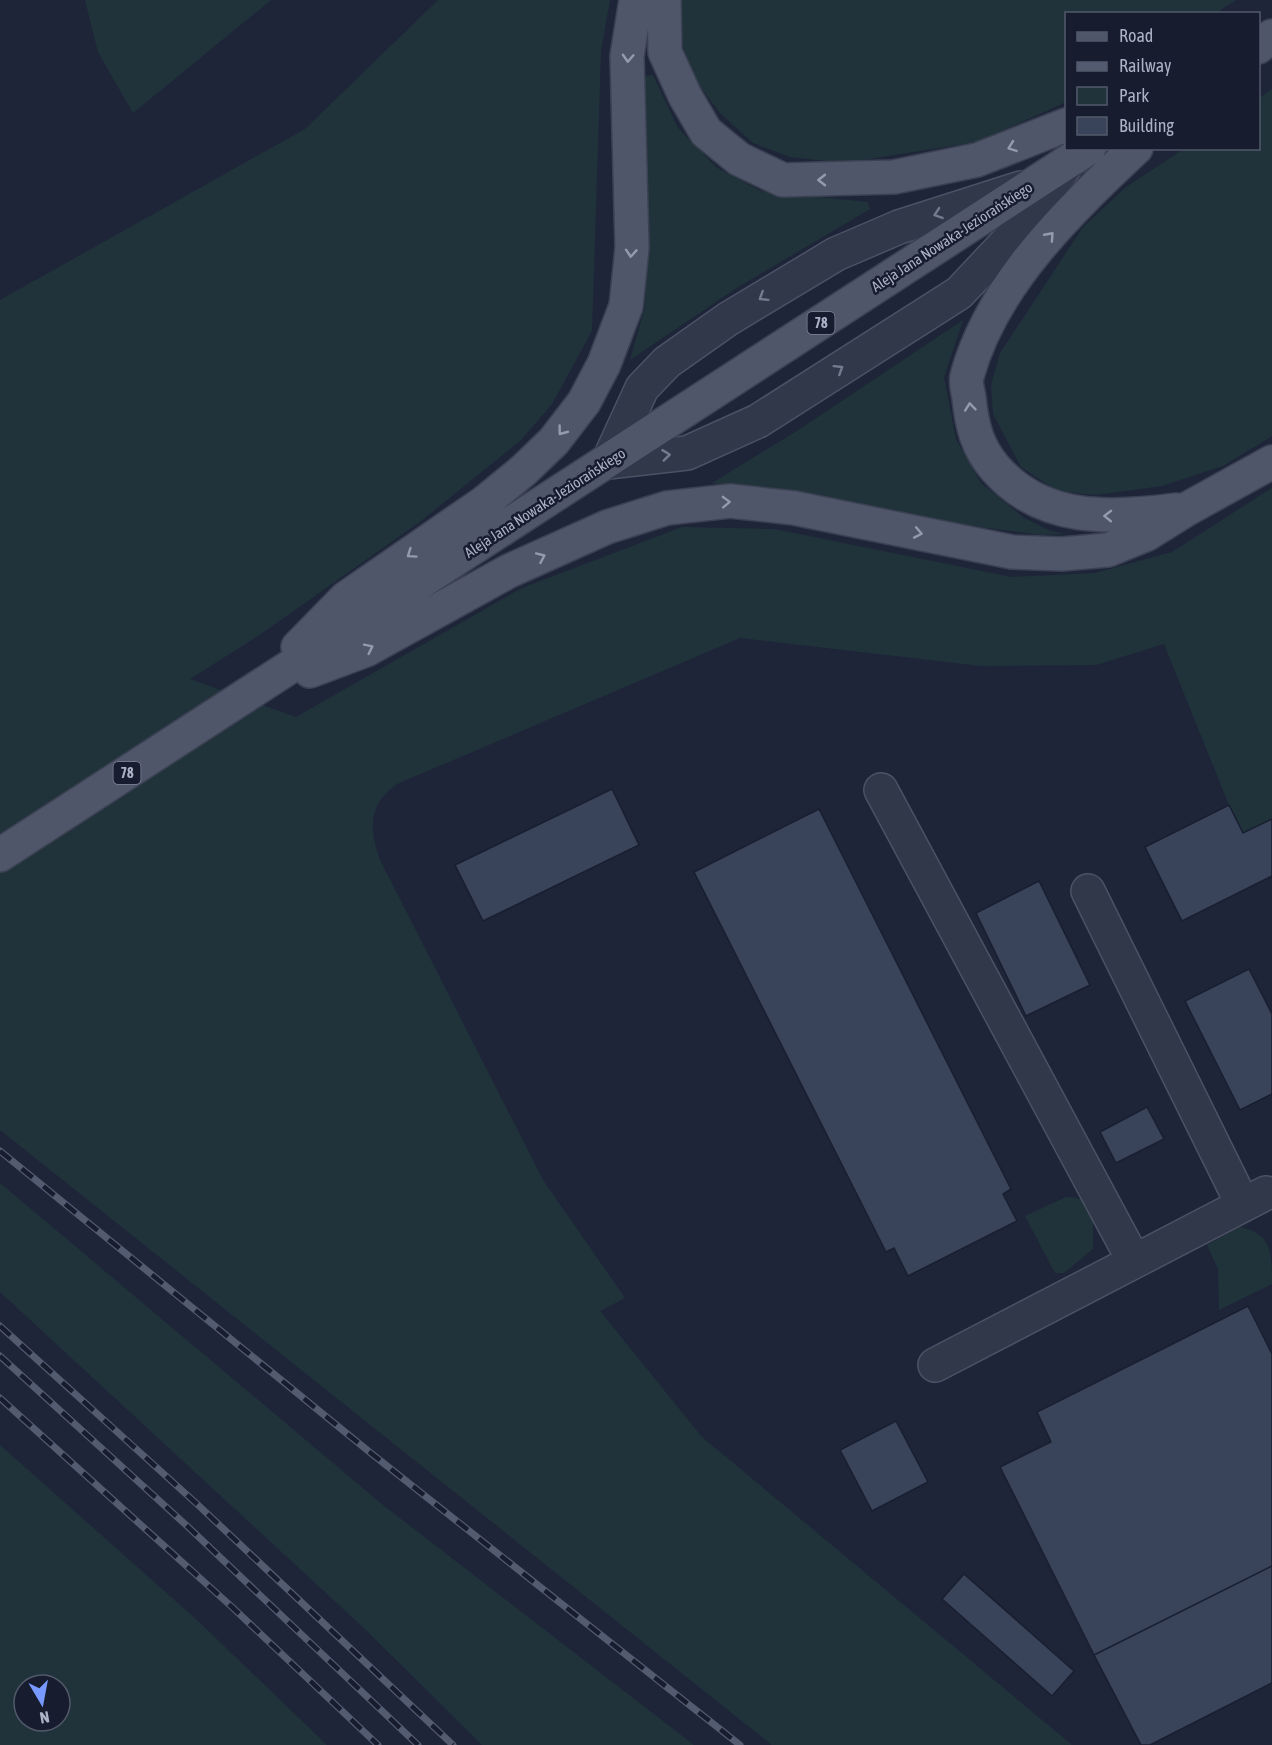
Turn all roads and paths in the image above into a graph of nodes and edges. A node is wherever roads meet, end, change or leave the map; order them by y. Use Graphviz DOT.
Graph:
graph roads {
  1 [pos="636,0"];
  2 [pos="664,0"];
  3 [pos="1272,36"];
  4 [pos="1260,45"];
  5 [pos="1065,125"];
  6 [pos="1134,150"];
  7 [pos="1078,155"];
  8 [pos="1034,184"];
  9 [pos="608,462"];
  10 [pos="1272,462"];
  11 [pos="1187,509"];
  12 [pos="255,691"];
  13 [pos="881,790"];
  14 [pos="0,855"];
  15 [pos="1088,891"];
  16 [pos="1263,1199"];
  17 [pos="1134,1262"];
  18 [pos="935,1365"];
  1 -- 12 [label="main road, one-way"];
  5 -- 2 [label="main road, one-way"];
  3 -- 4 [label="main road"];
  11 -- 6 [label="main road, one-way"];
  7 -- 8 [label="main road, Aleja Jana Nowaka-Jeziorańskiego / 78"];
  9 -- 7 [label="lane, one-way"];
  8 -- 9 [label="main road, Aleja Jana Nowaka-Jeziorańskiego / 78"];
  8 -- 9 [label="lane, one-way"];
  9 -- 12 [label="main road, Aleja Jana Nowaka-Jeziorańskiego / 78"];
  10 -- 11 [label="main road"];
  12 -- 11 [label="main road, one-way"];
  12 -- 14 [label="main road, Aleja Jana Nowaka-Jeziorańskiego / 78"];
  13 -- 17 [label="lane"];
  15 -- 16 [label="lane"];
  16 -- 17 [label="lane"];
  17 -- 18 [label="lane"];
}
